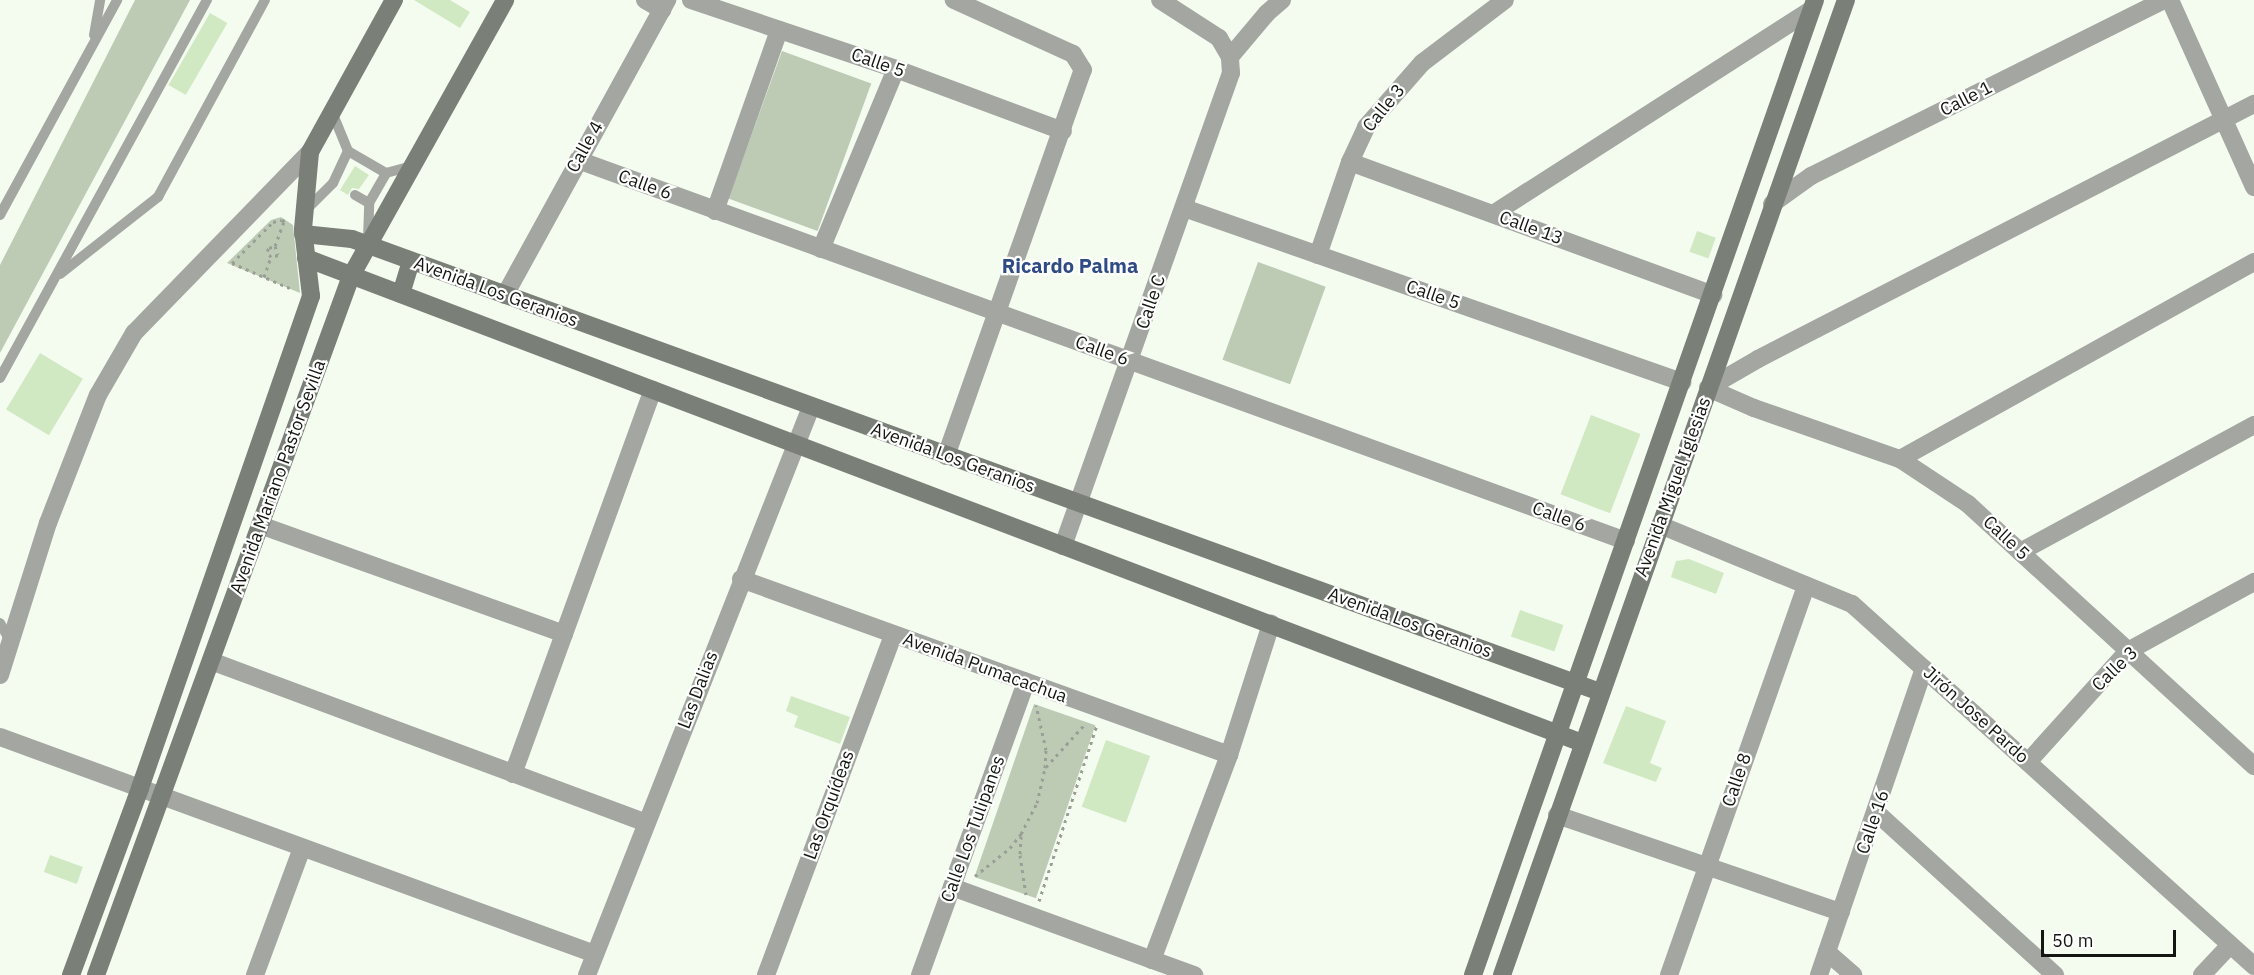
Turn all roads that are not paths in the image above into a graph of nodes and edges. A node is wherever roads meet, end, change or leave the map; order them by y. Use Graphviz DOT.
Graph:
graph roads {
  1 [pos="100,0"];
  2 [pos="117,0"];
  3 [pos="207,0"];
  4 [pos="265,0"];
  5 [pos="394,0"];
  6 [pos="505,0"];
  7 [pos="645,0"];
  8 [pos="691,0"];
  9 [pos="954,0"];
  10 [pos="1160,0"];
  11 [pos="1282,0"];
  12 [pos="1505,0"];
  13 [pos="1846,0"];
  14 [pos="2164,0"];
  15 [pos="2170,0"];
  16 [pos="664,5"];
  17 [pos="1813,5"];
  18 [pos="779,30"];
  19 [pos="92,44"];
  20 [pos="1230,57"];
  21 [pos="896,69"];
  22 [pos="2254,104"];
  23 [pos="332,112"];
  24 [pos="2224,120"];
  25 [pos="1063,131"];
  26 [pos="348,151"];
  27 [pos="310,152"];
  28 [pos="578,160"];
  29 [pos="1350,162"];
  30 [pos="412,166"];
  31 [pos="386,172"];
  32 [pos="2254,187"];
  33 [pos="355,195"];
  34 [pos="369,203"];
  35 [pos="1772,204"];
  36 [pos="1184,208"];
  37 [pos="304,211"];
  38 [pos="715,211"];
  39 [pos="0,214"];
  40 [pos="1493,214"];
  41 [pos="297,229"];
  42 [pos="368,245"];
  43 [pos="821,249"];
  44 [pos="1318,255"];
  45 [pos="306,258"];
  46 [pos="411,261"];
  47 [pos="2254,262"];
  48 [pos="351,276"];
  49 [pos="55,278"];
  50 [pos="400,294"];
  51 [pos="505,295"];
  52 [pos="1713,295"];
  53 [pos="995,312"];
  54 [pos="1131,362"];
  55 [pos="0,378"];
  56 [pos="1682,382"];
  57 [pos="1708,388"];
  58 [pos="653,390"];
  59 [pos="811,407"];
  60 [pos="2254,425"];
  61 [pos="795,444"];
  62 [pos="946,456"];
  63 [pos="1900,459"];
  64 [pos="1079,503"];
  65 [pos="260,525"];
  66 [pos="1660,525"];
  67 [pos="1626,542"];
  68 [pos="1063,546"];
  69 [pos="2020,552"];
  70 [pos="741,579"];
  71 [pos="2254,582"];
  72 [pos="1806,585"];
  73 [pos="0,623"];
  74 [pos="1271,624"];
  75 [pos="564,634"];
  76 [pos="893,634"];
  77 [pos="11,642"];
  78 [pos="2128,651"];
  79 [pos="211,661"];
  80 [pos="1924,668"];
  81 [pos="0,675"];
  82 [pos="1026,682"];
  83 [pos="1576,684"];
  84 [pos="1600,692"];
  85 [pos="1559,733"];
  86 [pos="0,737"];
  87 [pos="1582,742"];
  88 [pos="1229,754"];
  89 [pos="2028,762"];
  90 [pos="2254,765"];
  91 [pos="513,774"];
  92 [pos="140,788"];
  93 [pos="161,796"];
  94 [pos="1877,813"];
  95 [pos="1557,815"];
  96 [pos="646,823"];
  97 [pos="302,848"];
  98 [pos="1707,867"];
  99 [pos="952,887"];
  100 [pos="1841,912"];
  101 [pos="2230,945"];
  102 [pos="1827,952"];
  103 [pos="595,954"];
  104 [pos="1152,960"];
  105 [pos="2254,966"];
  106 [pos="260,974"];
  107 [pos="71,975"];
  108 [pos="96,975"];
  109 [pos="587,975"];
  110 [pos="766,975"];
  111 [pos="920,975"];
  112 [pos="1194,975"];
  113 [pos="1473,975"];
  114 [pos="1502,975"];
  115 [pos="1669,975"];
  116 [pos="1819,975"];
  117 [pos="1852,975"];
  118 [pos="2055,975"];
  119 [pos="2202,975"];
  1 -- 19 [label="lane"];
  2 -- 19 [label="lane"];
  3 -- 49 [label="lane"];
  4 -- 49 [label="lane"];
  5 -- 23 [label="main road, Avenida Mariano Pastor Sevilla"];
  6 -- 30 [label="main road, Avenida Mariano Pastor Sevilla"];
  7 -- 16 [label="street"];
  8 -- 18 [label="street, Calle 5"];
  9 -- 25 [label="street"];
  10 -- 20 [label="street"];
  11 -- 20 [label="street"];
  12 -- 29 [label="street, Calle 3"];
  13 -- 35 [label="main road, Avenida Miguel Iglesias"];
  14 -- 35 [label="street, Calle 1"];
  15 -- 24 [label="street"];
  16 -- 28 [label="street, Calle 4"];
  17 -- 40 [label="street"];
  17 -- 52 [label="main road, Avenida Miguel Iglesias"];
  18 -- 21 [label="street, Calle 5"];
  18 -- 38 [label="street"];
  19 -- 39 [label="lane"];
  20 -- 36 [label="street, Calle C"];
  21 -- 25 [label="street, Calle 5"];
  21 -- 43 [label="street"];
  22 -- 24 [label="street"];
  23 -- 26 [label="lane"];
  23 -- 27 [label="main road, Avenida Mariano Pastor Sevilla"];
  24 -- 32 [label="street"];
  24 -- 57 [label="street"];
  25 -- 53 [label="street"];
  26 -- 31 [label="lane"];
  26 -- 37 [label="lane"];
  27 -- 37 [label="main road, Avenida Mariano Pastor Sevilla"];
  27 -- 77 [label="street"];
  28 -- 38 [label="street, Calle 6"];
  28 -- 51 [label="street, Calle 4"];
  29 -- 40 [label="street, Calle 13"];
  29 -- 44 [label="street, Calle 3"];
  30 -- 31 [label="lane"];
  30 -- 42 [label="main road, Avenida Mariano Pastor Sevilla"];
  31 -- 34 [label="lane"];
  33 -- 34 [label="lane"];
  34 -- 42 [label="lane"];
  35 -- 57 [label="main road, Avenida Miguel Iglesias"];
  36 -- 44 [label="street, Calle 5"];
  36 -- 54 [label="street, Calle C"];
  37 -- 41 [label="main road, Avenida Mariano Pastor Sevilla"];
  38 -- 43 [label="street, Calle 6"];
  40 -- 52 [label="street, Calle 13"];
  41 -- 42 [label="main road, Avenida Los Geranios"];
  41 -- 45 [label="main road, Avenida Mariano Pastor Sevilla"];
  42 -- 46 [label="main road, Avenida Los Geranios"];
  42 -- 48 [label="main road, Avenida Mariano Pastor Sevilla"];
  43 -- 53 [label="street, Calle 6"];
  44 -- 56 [label="street, Calle 5"];
  45 -- 48 [label="main road, Avenida Los Geranios"];
  45 -- 92 [label="main road, Avenida Mariano Pastor Sevilla"];
  46 -- 50 [label="main road"];
  46 -- 51 [label="main road, Avenida Los Geranios"];
  47 -- 63 [label="street"];
  48 -- 50 [label="main road, Avenida Los Geranios"];
  48 -- 65 [label="main road, Avenida Mariano Pastor Sevilla"];
  49 -- 55 [label="lane"];
  50 -- 58 [label="main road, Avenida Los Geranios"];
  51 -- 59 [label="main road, Avenida Los Geranios"];
  52 -- 56 [label="main road, Avenida Miguel Iglesias"];
  53 -- 54 [label="street, Calle 6"];
  53 -- 62 [label="street"];
  54 -- 64 [label="street, Calle C"];
  54 -- 67 [label="street, Calle 6"];
  56 -- 67 [label="main road, Avenida Miguel Iglesias"];
  57 -- 63 [label="street, Calle 5"];
  57 -- 66 [label="main road, Avenida Miguel Iglesias"];
  58 -- 61 [label="main road, Avenida Los Geranios"];
  58 -- 75 [label="street"];
  59 -- 61 [label="street, Las Dalias"];
  59 -- 62 [label="main road, Avenida Los Geranios"];
  60 -- 69 [label="street"];
  61 -- 68 [label="main road, Avenida Los Geranios"];
  61 -- 70 [label="street, Las Dalias"];
  62 -- 64 [label="main road, Avenida Los Geranios"];
  63 -- 69 [label="street, Calle 5"];
  64 -- 68 [label="street, Calle C"];
  64 -- 83 [label="main road, Avenida Los Geranios"];
  65 -- 75 [label="street"];
  65 -- 79 [label="main road, Avenida Mariano Pastor Sevilla"];
  66 -- 72 [label="street, Jirón Jose Pardo"];
  66 -- 84 [label="main road, Avenida Miguel Iglesias"];
  67 -- 83 [label="main road, Avenida Miguel Iglesias"];
  68 -- 74 [label="main road, Avenida Los Geranios"];
  69 -- 78 [label="street, Calle 5"];
  70 -- 76 [label="street, Avenida Pumacachua"];
  70 -- 96 [label="street, Las Dalias"];
  71 -- 78 [label="street, Calle 3"];
  72 -- 80 [label="street, Jirón Jose Pardo"];
  72 -- 98 [label="street, Calle 8"];
  73 -- 77 [label="lane"];
  74 -- 85 [label="main road, Avenida Los Geranios"];
  74 -- 88 [label="street"];
  75 -- 91 [label="street"];
  76 -- 82 [label="street, Avenida Pumacachua"];
  76 -- 110 [label="street, Las Orquídeas"];
  77 -- 81 [label="street"];
  78 -- 89 [label="street, Calle 3"];
  78 -- 90 [label="street, Calle 5"];
  79 -- 91 [label="street"];
  79 -- 93 [label="main road, Avenida Mariano Pastor Sevilla"];
  80 -- 89 [label="street, Jirón Jose Pardo"];
  80 -- 94 [label="street, Calle 16"];
  82 -- 88 [label="street, Avenida Pumacachua"];
  82 -- 99 [label="street, Calle Los Tulipanes"];
  83 -- 84 [label="main road, Avenida Los Geranios"];
  83 -- 85 [label="main road, Avenida Miguel Iglesias"];
  84 -- 87 [label="main road, Avenida Miguel Iglesias"];
  85 -- 87 [label="main road, Avenida Los Geranios"];
  85 -- 113 [label="main road, Avenida Miguel Iglesias"];
  86 -- 92 [label="street"];
  87 -- 95 [label="main road, Avenida Miguel Iglesias"];
  88 -- 104 [label="street"];
  89 -- 101 [label="street, Jirón Jose Pardo"];
  91 -- 96 [label="street"];
  92 -- 93 [label="street"];
  92 -- 107 [label="main road, Avenida Mariano Pastor Sevilla"];
  93 -- 97 [label="street"];
  93 -- 108 [label="main road, Avenida Mariano Pastor Sevilla"];
  94 -- 100 [label="street, Calle 16"];
  94 -- 118 [label="street"];
  95 -- 98 [label="street"];
  95 -- 114 [label="main road, Avenida Miguel Iglesias"];
  96 -- 103 [label="street, Las Dalias"];
  97 -- 103 [label="street"];
  97 -- 106 [label="street"];
  98 -- 100 [label="street"];
  98 -- 115 [label="street, Calle 8"];
  99 -- 104 [label="street"];
  99 -- 111 [label="street, Calle Los Tulipanes"];
  100 -- 102 [label="street, Calle 16"];
  101 -- 105 [label="street, Jirón Jose Pardo"];
  101 -- 119 [label="street"];
  102 -- 116 [label="street, Calle 16"];
  102 -- 117 [label="street"];
  103 -- 109 [label="street, Las Dalias"];
  104 -- 112 [label="street"];
}
